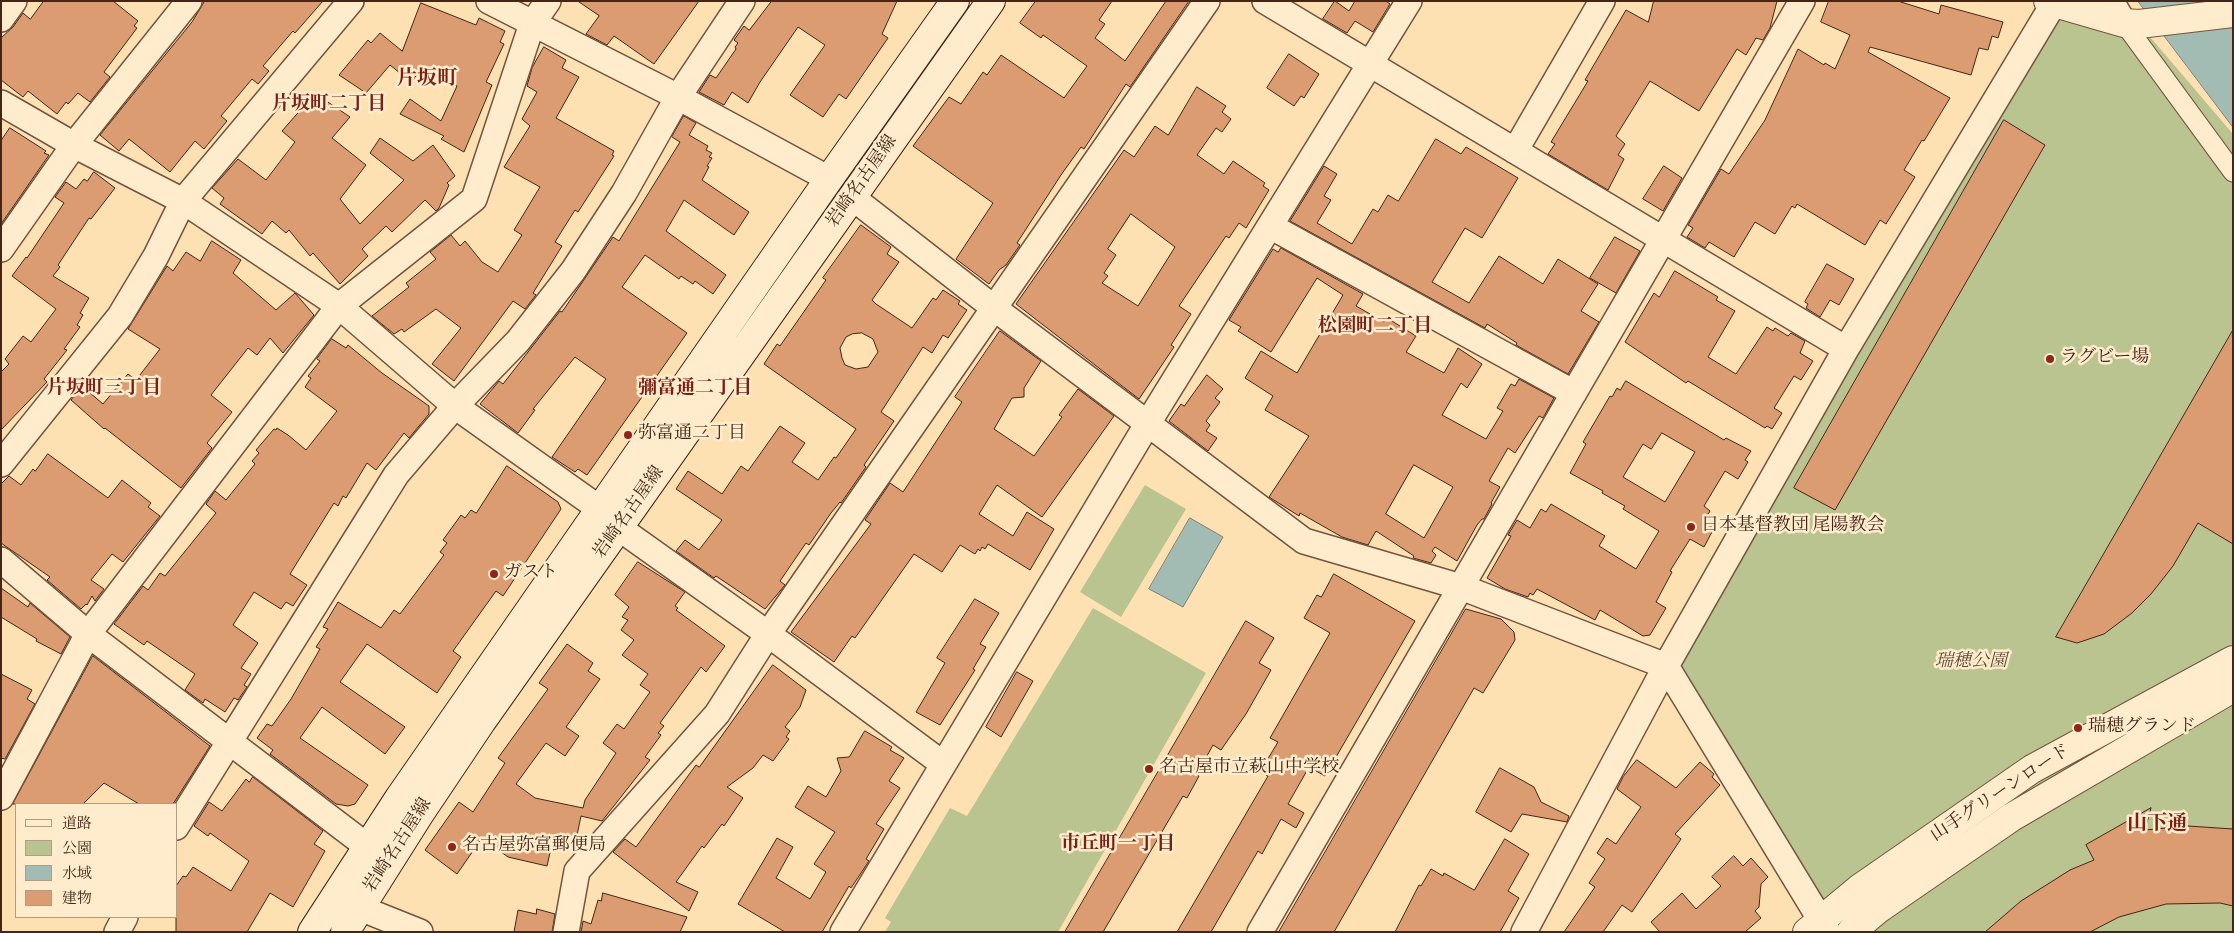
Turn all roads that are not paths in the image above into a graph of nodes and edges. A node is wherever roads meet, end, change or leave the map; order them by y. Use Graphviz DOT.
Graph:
graph roads {
  1 [pos="14,1"];
  2 [pos="190,1"];
  3 [pos="351,1"];
  4 [pos="489,1"];
  5 [pos="548,1"];
  6 [pos="742,1"];
  7 [pos="955,1"];
  8 [pos="991,1"];
  9 [pos="1206,1"];
  10 [pos="1265,1"];
  11 [pos="1409,1"];
  12 [pos="1602,1"];
  13 [pos="1802,1"];
  14 [pos="2051,2"];
  15 [pos="2233,12"];
  16 [pos="2125,16"];
  17 [pos="1,19"];
  18 [pos="532,24"];
  19 [pos="1371,65"];
  20 [pos="678,97"];
  21 [pos="1,103"];
  22 [pos="74,144"];
  23 [pos="1516,151"];
  24 [pos="2233,172"];
  25 [pos="829,179"];
  26 [pos="852,198"];
  27 [pos="183,201"];
  28 [pos="1270,226"];
  29 [pos="1663,240"];
  30 [pos="1,249"];
  31 [pos="340,306"];
  32 [pos="994,308"];
  33 [pos="1846,349"];
  34 [pos="1574,393"];
  35 [pos="455,406"];
  36 [pos="1148,423"];
  37 [pos="1,464"];
  38 [pos="600,509"];
  39 [pos="619,528"];
  40 [pos="1,560"];
  41 [pos="1461,587"];
  42 [pos="88,634"];
  43 [pos="768,634"];
  44 [pos="2233,660"];
  45 [pos="1666,666"];
  46 [pos="2233,688"];
  47 [pos="229,741"];
  48 [pos="943,764"];
  49 [pos="1,797"];
  50 [pos="178,825"];
  51 [pos="368,847"];
  52 [pos="360,908"];
  53 [pos="125,918"];
  54 [pos="1819,928"];
  55 [pos="118,932"];
  56 [pos="312,932"];
  57 [pos="345,932"];
  58 [pos="420,932"];
  59 [pos="566,932"];
  60 [pos="843,932"];
  61 [pos="1260,932"];
  62 [pos="1524,932"];
  63 [pos="1851,932"];
  1 -- 17 [label="street"];
  2 -- 22 [label="street"];
  3 -- 27 [label="street"];
  4 -- 18 [label="street"];
  5 -- 18 [label="street"];
  6 -- 20 [label="street"];
  7 -- 25 [label="main road, 岩崎名古屋線"];
  8 -- 26 [label="main road, 岩崎名古屋線"];
  9 -- 32 [label="street"];
  10 -- 19 [label="street"];
  11 -- 19 [label="street"];
  12 -- 23 [label="street"];
  13 -- 29 [label="street"];
  14 -- 16 [label="main road"];
  14 -- 33 [label="street"];
  15 -- 16 [label="main road"];
  16 -- 24 [label="street"];
  18 -- 20 [label="street"];
  18 -- 31 [label="street"];
  19 -- 23 [label="street"];
  19 -- 28 [label="street"];
  20 -- 25 [label="street"];
  20 -- 35 [label="street"];
  21 -- 22 [label="street"];
  22 -- 27 [label="street"];
  22 -- 30 [label="street"];
  23 -- 29 [label="street"];
  25 -- 38 [label="main road, 岩崎名古屋線"];
  26 -- 32 [label="street"];
  26 -- 39 [label="main road, 岩崎名古屋線"];
  27 -- 31 [label="street"];
  27 -- 37 [label="street"];
  28 -- 34 [label="street"];
  28 -- 36 [label="street"];
  29 -- 33 [label="street"];
  29 -- 34 [label="street"];
  31 -- 35 [label="street"];
  31 -- 42 [label="street"];
  32 -- 36 [label="street"];
  32 -- 43 [label="street"];
  33 -- 45 [label="street"];
  34 -- 41 [label="street"];
  35 -- 38 [label="street"];
  35 -- 47 [label="street"];
  36 -- 41 [label="street"];
  36 -- 48 [label="street"];
  38 -- 51 [label="main road, 岩崎名古屋線"];
  39 -- 43 [label="street"];
  39 -- 52 [label="main road, 岩崎名古屋線"];
  40 -- 42 [label="street"];
  41 -- 45 [label="street"];
  41 -- 61 [label="street"];
  42 -- 47 [label="street"];
  42 -- 49 [label="street"];
  43 -- 48 [label="street"];
  43 -- 59 [label="street"];
  44 -- 54 [label="main road, 山手グリーンロード"];
  45 -- 54 [label="street"];
  45 -- 62 [label="street"];
  46 -- 63 [label="main road, 山手グリーンロード"];
  47 -- 50 [label="street"];
  47 -- 51 [label="street"];
  48 -- 60 [label="street"];
  51 -- 52 [label="street"];
  51 -- 56 [label="main road, 岩崎名古屋線"];
  52 -- 57 [label="main road, 岩崎名古屋線"];
  52 -- 58 [label="street"];
  53 -- 55 [label="street"];
}
